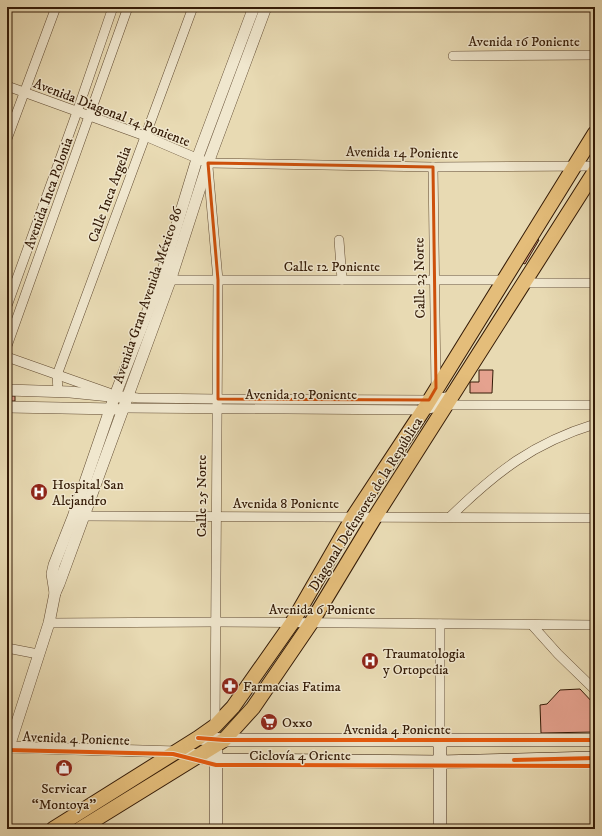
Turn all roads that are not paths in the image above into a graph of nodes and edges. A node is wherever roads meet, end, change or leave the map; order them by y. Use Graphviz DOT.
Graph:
graph roads {
  1 [pos="56,7"];
  2 [pos="113,7"];
  3 [pos="128,7"];
  4 [pos="193,7"];
  5 [pos="254,7"];
  6 [pos="266,7"];
  7 [pos="595,55"];
  8 [pos="453,56"];
  9 [pos="7,86"];
  10 [pos="24,93"];
  11 [pos="77,112"];
  12 [pos="90,116"];
  13 [pos="595,133"];
  14 [pos="146,136"];
  15 [pos="7,139"];
  16 [pos="197,159"];
  17 [pos="208,163"];
  18 [pos="574,166"];
  19 [pos="595,166"];
  20 [pos="433,167"];
  21 [pos="595,171"];
  22 [pos="339,240"];
  23 [pos="165,280"];
  24 [pos="218,280"];
  25 [pos="342,280"];
  26 [pos="435,280"];
  27 [pos="504,280"];
  28 [pos="525,283"];
  29 [pos="595,283"];
  30 [pos="7,306"];
  31 [pos="7,346"];
  32 [pos="7,357"];
  33 [pos="57,375"];
  34 [pos="7,390"];
  35 [pos="58,391"];
  36 [pos="115,395"];
  37 [pos="430,399"];
  38 [pos="450,400"];
  39 [pos="125,401"];
  40 [pos="218,404"];
  41 [pos="595,405"];
  42 [pos="7,408"];
  43 [pos="110,409"];
  44 [pos="595,424"];
  45 [pos="78,516"];
  46 [pos="217,516"];
  47 [pos="353,517"];
  48 [pos="375,517"];
  49 [pos="450,517"];
  50 [pos="595,518"];
  51 [pos="216,622"];
  52 [pos="49,623"];
  53 [pos="292,623"];
  54 [pos="311,623"];
  55 [pos="440,624"];
  56 [pos="532,625"];
  57 [pos="595,626"];
  58 [pos="7,648"];
  59 [pos="38,654"];
  60 [pos="595,690"];
  61 [pos="218,738"];
  62 [pos="440,740"];
  63 [pos="595,740"];
  64 [pos="8,749"];
  65 [pos="177,752"];
  66 [pos="198,757"];
  67 [pos="595,758"];
  68 [pos="216,760"];
  69 [pos="440,762"];
  70 [pos="53,829"];
  71 [pos="80,829"];
  72 [pos="216,829"];
  73 [pos="440,829"];
  1 -- 10 [label="street"];
  2 -- 11 [label="street, Avenida Inca Polonia"];
  3 -- 12 [label="street, Avenida Inca Polonia"];
  4 -- 14 [label="street, Calle Inca Argelia"];
  5 -- 16 [label="street, Avenida Gran Avenida México 86"];
  6 -- 17 [label="street, Avenida Gran Avenida México 86"];
  7 -- 8 [label="street, Avenida 16 Poniente"];
  9 -- 10 [label="street, Avenida Diagonal 14 Poniente"];
  10 -- 11 [label="street, Avenida Diagonal 14 Poniente"];
  10 -- 15 [label="street"];
  11 -- 12 [label="street, Avenida Diagonal 14 Poniente"];
  11 -- 30 [label="street, Avenida Inca Polonia"];
  12 -- 14 [label="street, Avenida Diagonal 14 Poniente"];
  12 -- 31 [label="street, Avenida Inca Polonia"];
  13 -- 18 [label="main road, Diagonal Defensores de la República"];
  14 -- 16 [label="street, Avenida Diagonal 14 Poniente"];
  14 -- 33 [label="street, Calle Inca Argelia"];
  16 -- 17 [label="street, Avenida Diagonal 14 Poniente"];
  16 -- 23 [label="street, Avenida Gran Avenida México 86"];
  17 -- 20 [label="street, Avenida 14 Poniente"];
  17 -- 23 [label="street, Avenida Gran Avenida México 86"];
  17 -- 24 [label="street, Calle 25 Norte"];
  18 -- 19 [label="street, Avenida 14 Poniente"];
  18 -- 20 [label="street, Avenida 14 Poniente"];
  18 -- 27 [label="main road, Diagonal Defensores de la República"];
  20 -- 26 [label="street, Calle 23 Norte"];
  21 -- 28 [label="main road, Diagonal Defensores de la República"];
  22 -- 25 [label="street"];
  23 -- 24 [label="street, Calle 12 Poniente"];
  23 -- 36 [label="street, Avenida Gran Avenida México 86"];
  23 -- 39 [label="street, Avenida Gran Avenida México 86"];
  24 -- 25 [label="street, Calle 12 Poniente"];
  24 -- 40 [label="street, Calle 25 Norte"];
  25 -- 26 [label="street, Calle 12 Poniente"];
  26 -- 27 [label="street, Calle 12 Poniente"];
  26 -- 37 [label="street, Calle 23 Norte"];
  27 -- 37 [label="main road, Diagonal Defensores de la República"];
  28 -- 29 [label="street"];
  28 -- 38 [label="main road, Diagonal Defensores de la República"];
  32 -- 33 [label="street"];
  33 -- 35 [label="street, Calle Inca Argelia"];
  33 -- 36 [label="street"];
  34 -- 35 [label="street, Avenida 10 Poniente"];
  35 -- 36 [label="street, Avenida 10 Poniente"];
  36 -- 39 [label="street, Avenida 10 Poniente"];
  36 -- 43 [label="street, Avenida Gran Avenida México 86"];
  37 -- 38 [label="street, Avenida 10 Poniente"];
  37 -- 40 [label="street, Avenida 10 Poniente"];
  37 -- 47 [label="main road, Diagonal Defensores de la República"];
  38 -- 41 [label="street, Avenida 10 Poniente"];
  38 -- 48 [label="main road, Diagonal Defensores de la República"];
  39 -- 40 [label="street, Avenida 10 Poniente"];
  39 -- 43 [label="street, Avenida 10 Poniente"];
  39 -- 45 [label="street, Avenida Gran Avenida México 86"];
  40 -- 46 [label="street, Calle 25 Norte"];
  42 -- 43 [label="street, Avenida 10 Poniente"];
  43 -- 45 [label="street, Avenida Gran Avenida México 86"];
  44 -- 49 [label="street"];
  45 -- 46 [label="street, Avenida 8 Poniente"];
  45 -- 52 [label="street, Avenida Gran Avenida México 86"];
  46 -- 47 [label="street, Avenida 8 Poniente"];
  46 -- 51 [label="street, Calle 25 Norte"];
  47 -- 48 [label="street, Avenida 8 Poniente"];
  47 -- 53 [label="main road, Diagonal Defensores de la República"];
  48 -- 49 [label="street, Avenida 8 Poniente"];
  48 -- 54 [label="main road, Diagonal Defensores de la República"];
  49 -- 50 [label="street, Avenida 8 Poniente"];
  51 -- 52 [label="street, Avenida 6 Poniente"];
  51 -- 53 [label="street, Avenida 6 Poniente"];
  51 -- 61 [label="street, Calle 25 Norte"];
  52 -- 59 [label="street, Avenida Gran Avenida México 86"];
  53 -- 54 [label="street, Avenida 6 Poniente"];
  53 -- 61 [label="main road, Diagonal Defensores de la República"];
  54 -- 55 [label="street, Avenida 6 Poniente"];
  54 -- 61 [label="main road, Diagonal Defensores de la República"];
  55 -- 56 [label="street, Avenida 6 Poniente"];
  55 -- 62 [label="street"];
  56 -- 57 [label="street, Avenida 6 Poniente"];
  56 -- 60 [label="street"];
  58 -- 59 [label="street"];
  59 -- 64 [label="street, Avenida Gran Avenida México 86"];
  61 -- 62 [label="main road, Avenida 4 Poniente"];
  61 -- 65 [label="main road, Diagonal Defensores de la República"];
  61 -- 66 [label="main road, Diagonal Defensores de la República"];
  61 -- 68 [label="main road, Calle 25 Norte"];
  62 -- 63 [label="main road, Avenida 4 Poniente"];
  62 -- 69 [label="main road"];
  64 -- 65 [label="street, Avenida 4 Poniente"];
  65 -- 66 [label="main road, Avenida 4 Poniente"];
  65 -- 70 [label="main road, Diagonal Defensores de la República"];
  66 -- 68 [label="main road, Avenida 4 Poniente"];
  66 -- 71 [label="main road, Diagonal Defensores de la República"];
  67 -- 69 [label="main road, Avenida 4 Poniente"];
  68 -- 69 [label="main road, Avenida 4 Poniente"];
  68 -- 72 [label="main road, Calle 25 Norte"];
  69 -- 73 [label="main road"];
}
